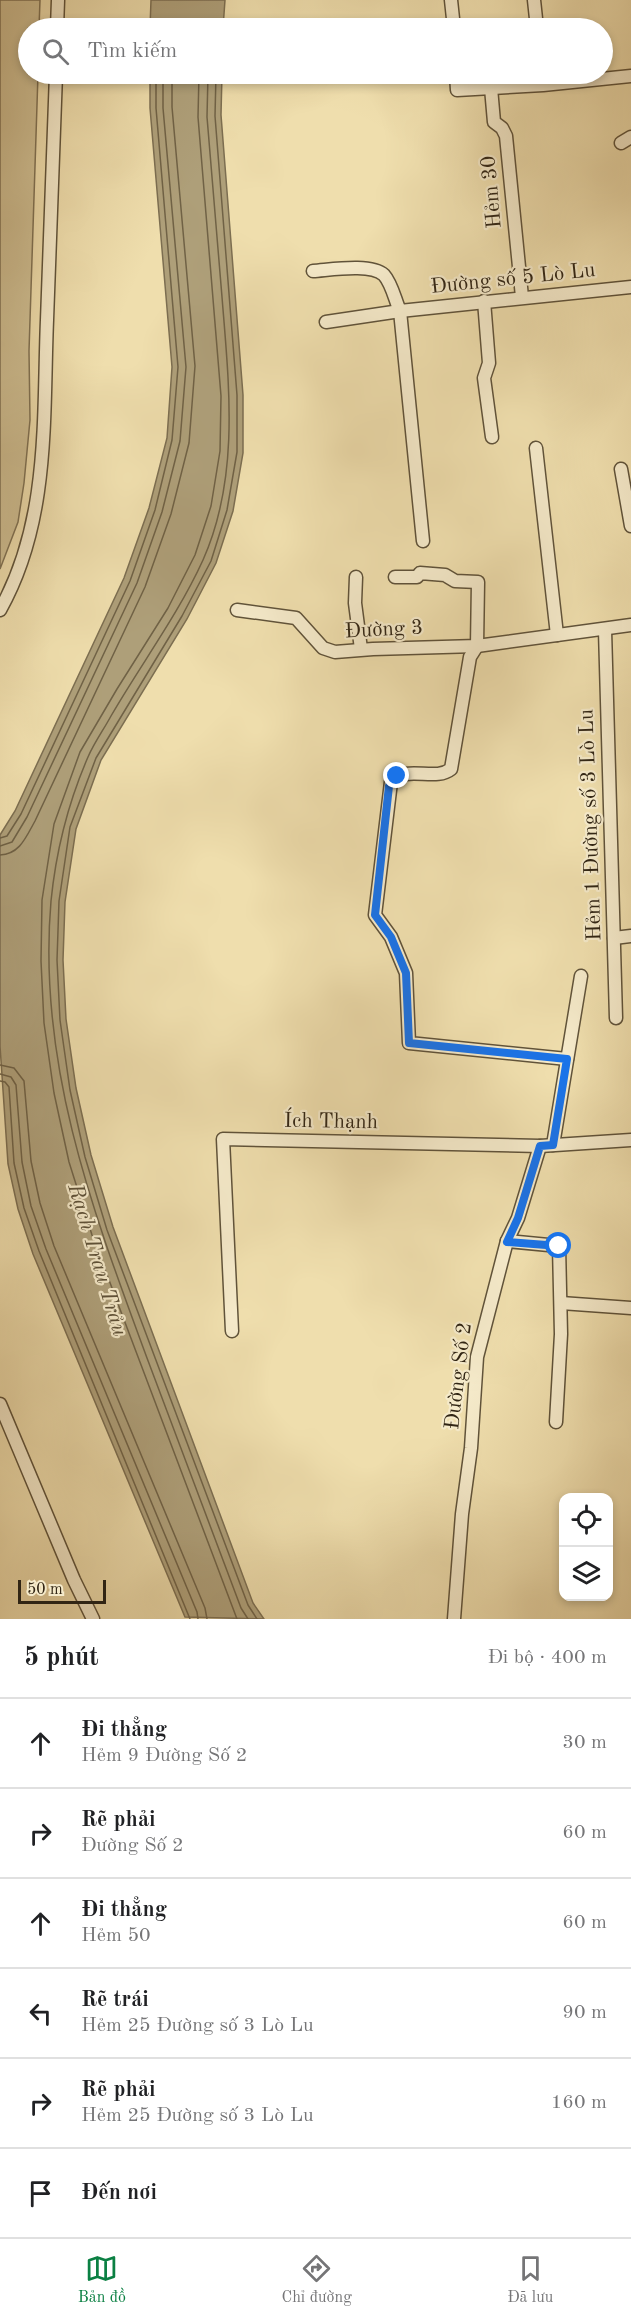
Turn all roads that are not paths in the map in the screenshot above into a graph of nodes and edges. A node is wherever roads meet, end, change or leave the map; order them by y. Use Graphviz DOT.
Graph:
graph roads {
  1 [pos="58,0"];
  2 [pos="452,0"];
  3 [pos="534,0"];
  4 [pos="57,18"];
  5 [pos="453,18"];
  6 [pos="536,18"];
  7 [pos="631,76"];
  8 [pos="613,77"];
  9 [pos="56,84"];
  10 [pos="457,84"];
  11 [pos="514,84"];
  12 [pos="491,88"];
  13 [pos="313,271"];
  14 [pos="631,287"];
  15 [pos="522,297"];
  16 [pos="484,302"];
  17 [pos="400,311"];
  18 [pos="326,322"];
  19 [pos="492,437"];
  20 [pos="536,448"];
  21 [pos="621,470"];
  22 [pos="631,526"];
  23 [pos="423,541"];
  24 [pos="356,577"];
  25 [pos="395,577"];
  26 [pos="0,610"];
  27 [pos="237,610"];
  28 [pos="631,625"];
  29 [pos="605,630"];
  30 [pos="557,635"];
  31 [pos="477,646"];
  32 [pos="361,649"];
  33 [pos="631,936"];
  34 [pos="614,938"];
  35 [pos="582,976"];
  36 [pos="616,1018"];
  37 [pos="567,1059"];
  38 [pos="631,1140"];
  39 [pos="553,1145"];
  40 [pos="540,1146"];
  41 [pos="507,1242"];
  42 [pos="561,1303"];
  43 [pos="631,1308"];
  44 [pos="232,1331"];
  45 [pos="0,1404"];
  46 [pos="556,1422"];
  47 [pos="93,1619"];
  48 [pos="454,1619"];
  1 -- 4 [label="street"];
  2 -- 5 [label="street"];
  3 -- 6 [label="street"];
  7 -- 8 [label="street"];
  9 -- 26 [label="street"];
  10 -- 12 [label="street"];
  11 -- 12 [label="street"];
  12 -- 15 [label="street, Hẻm 30"];
  13 -- 17 [label="street"];
  14 -- 15 [label="street, Đường số 5 Lò Lu"];
  15 -- 16 [label="street, Đường số 5 Lò Lu"];
  16 -- 17 [label="street, Đường số 5 Lò Lu"];
  16 -- 19 [label="street"];
  17 -- 18 [label="street, Đường số 5 Lò Lu"];
  17 -- 23 [label="street"];
  20 -- 30 [label="street"];
  21 -- 22 [label="street"];
  24 -- 32 [label="street"];
  25 -- 31 [label="street"];
  27 -- 32 [label="street, Đường 3"];
  28 -- 29 [label="street, Đường 3"];
  29 -- 30 [label="street, Đường 3"];
  29 -- 34 [label="street, Hẻm 1 Đường số 3 Lò Lu"];
  30 -- 31 [label="street, Đường 3"];
  31 -- 32 [label="street, Đường 3"];
  31 -- 37 [label="street"];
  33 -- 34 [label="street"];
  34 -- 36 [label="street, Hẻm 1 Đường số 3 Lò Lu"];
  35 -- 37 [label="street"];
  37 -- 39 [label="street"];
  38 -- 39 [label="street, Ích Thạnh"];
  39 -- 40 [label="street, Ích Thạnh"];
  40 -- 41 [label="street, Đường Số 2"];
  40 -- 44 [label="street, Ích Thạnh"];
  41 -- 42 [label="street"];
  41 -- 48 [label="street, Đường Số 2"];
  42 -- 43 [label="street"];
  42 -- 46 [label="street"];
  45 -- 47 [label="street"];
}
